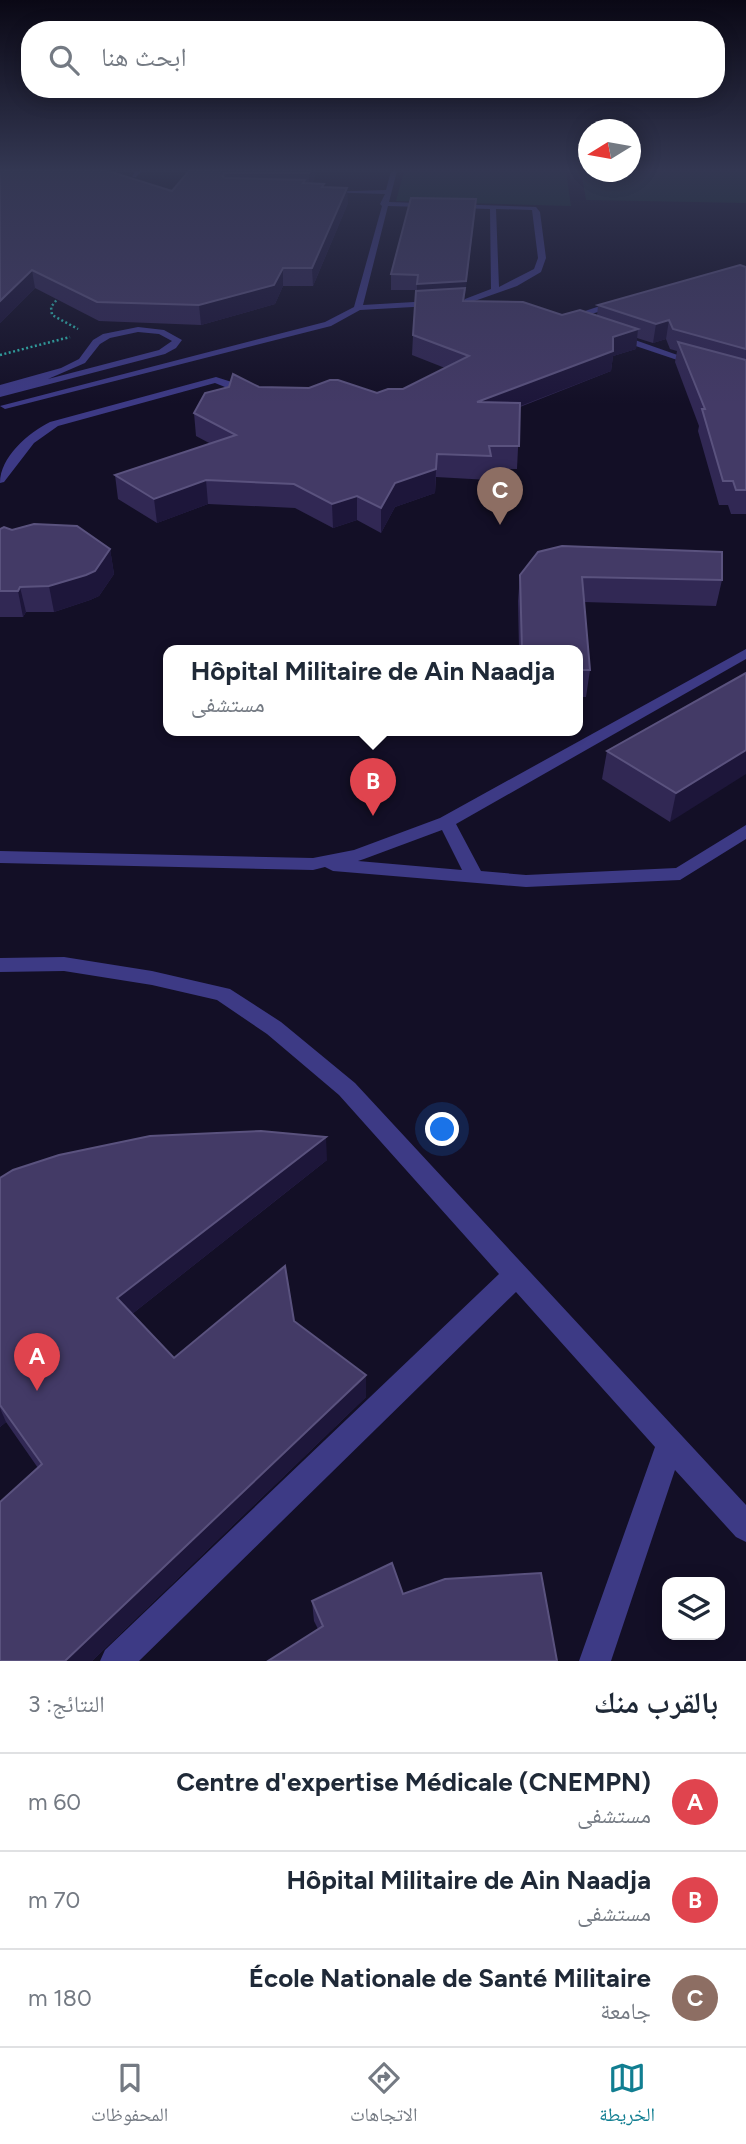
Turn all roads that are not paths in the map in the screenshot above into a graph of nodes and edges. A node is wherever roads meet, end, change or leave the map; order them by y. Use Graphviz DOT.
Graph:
graph roads {
  1 [pos="372,249"];
  2 [pos="494,249"];
  3 [pos="541,249"];
  4 [pos="495,294"];
  5 [pos="626,301"];
  6 [pos="358,308"];
  7 [pos="552,315"];
  8 [pos="565,319"];
  9 [pos="578,323"];
  10 [pos="604,332"];
  11 [pos="82,361"];
  12 [pos="113,365"];
  13 [pos="707,366"];
  14 [pos="0,388"];
  15 [pos="267,390"];
  16 [pos="1,404"];
  17 [pos="0,480"];
  18 [pos="746,653"];
  19 [pos="446,821"];
  20 [pos="746,831"];
  21 [pos="0,857"];
  22 [pos="313,863"];
  23 [pos="476,878"];
  24 [pos="0,965"];
  25 [pos="516,1275"];
  26 [pos="670,1444"];
  27 [pos="746,1527"];
  28 [pos="116,1661"];
  29 [pos="595,1661"];
  1 -- 6 [label="lane"];
  2 -- 4 [label="lane"];
  3 -- 4 [label="lane"];
  4 -- 6 [label="lane"];
  5 -- 8 [label="lane"];
  6 -- 16 [label="lane"];
  7 -- 8 [label="lane"];
  8 -- 9 [label="lane"];
  10 -- 13 [label="lane"];
  11 -- 12 [label="lane"];
  11 -- 12 [label="lane"];
  11 -- 14 [label="lane"];
  12 -- 16 [label="lane"];
  15 -- 17 [label="lane"];
  18 -- 19 [label="lane"];
  19 -- 22 [label="lane"];
  19 -- 23 [label="lane"];
  20 -- 23 [label="lane"];
  21 -- 22 [label="lane"];
  22 -- 23 [label="lane"];
  24 -- 25 [label="lane"];
  25 -- 26 [label="lane"];
  25 -- 28 [label="lane"];
  26 -- 27 [label="lane"];
  26 -- 29 [label="lane"];
}
